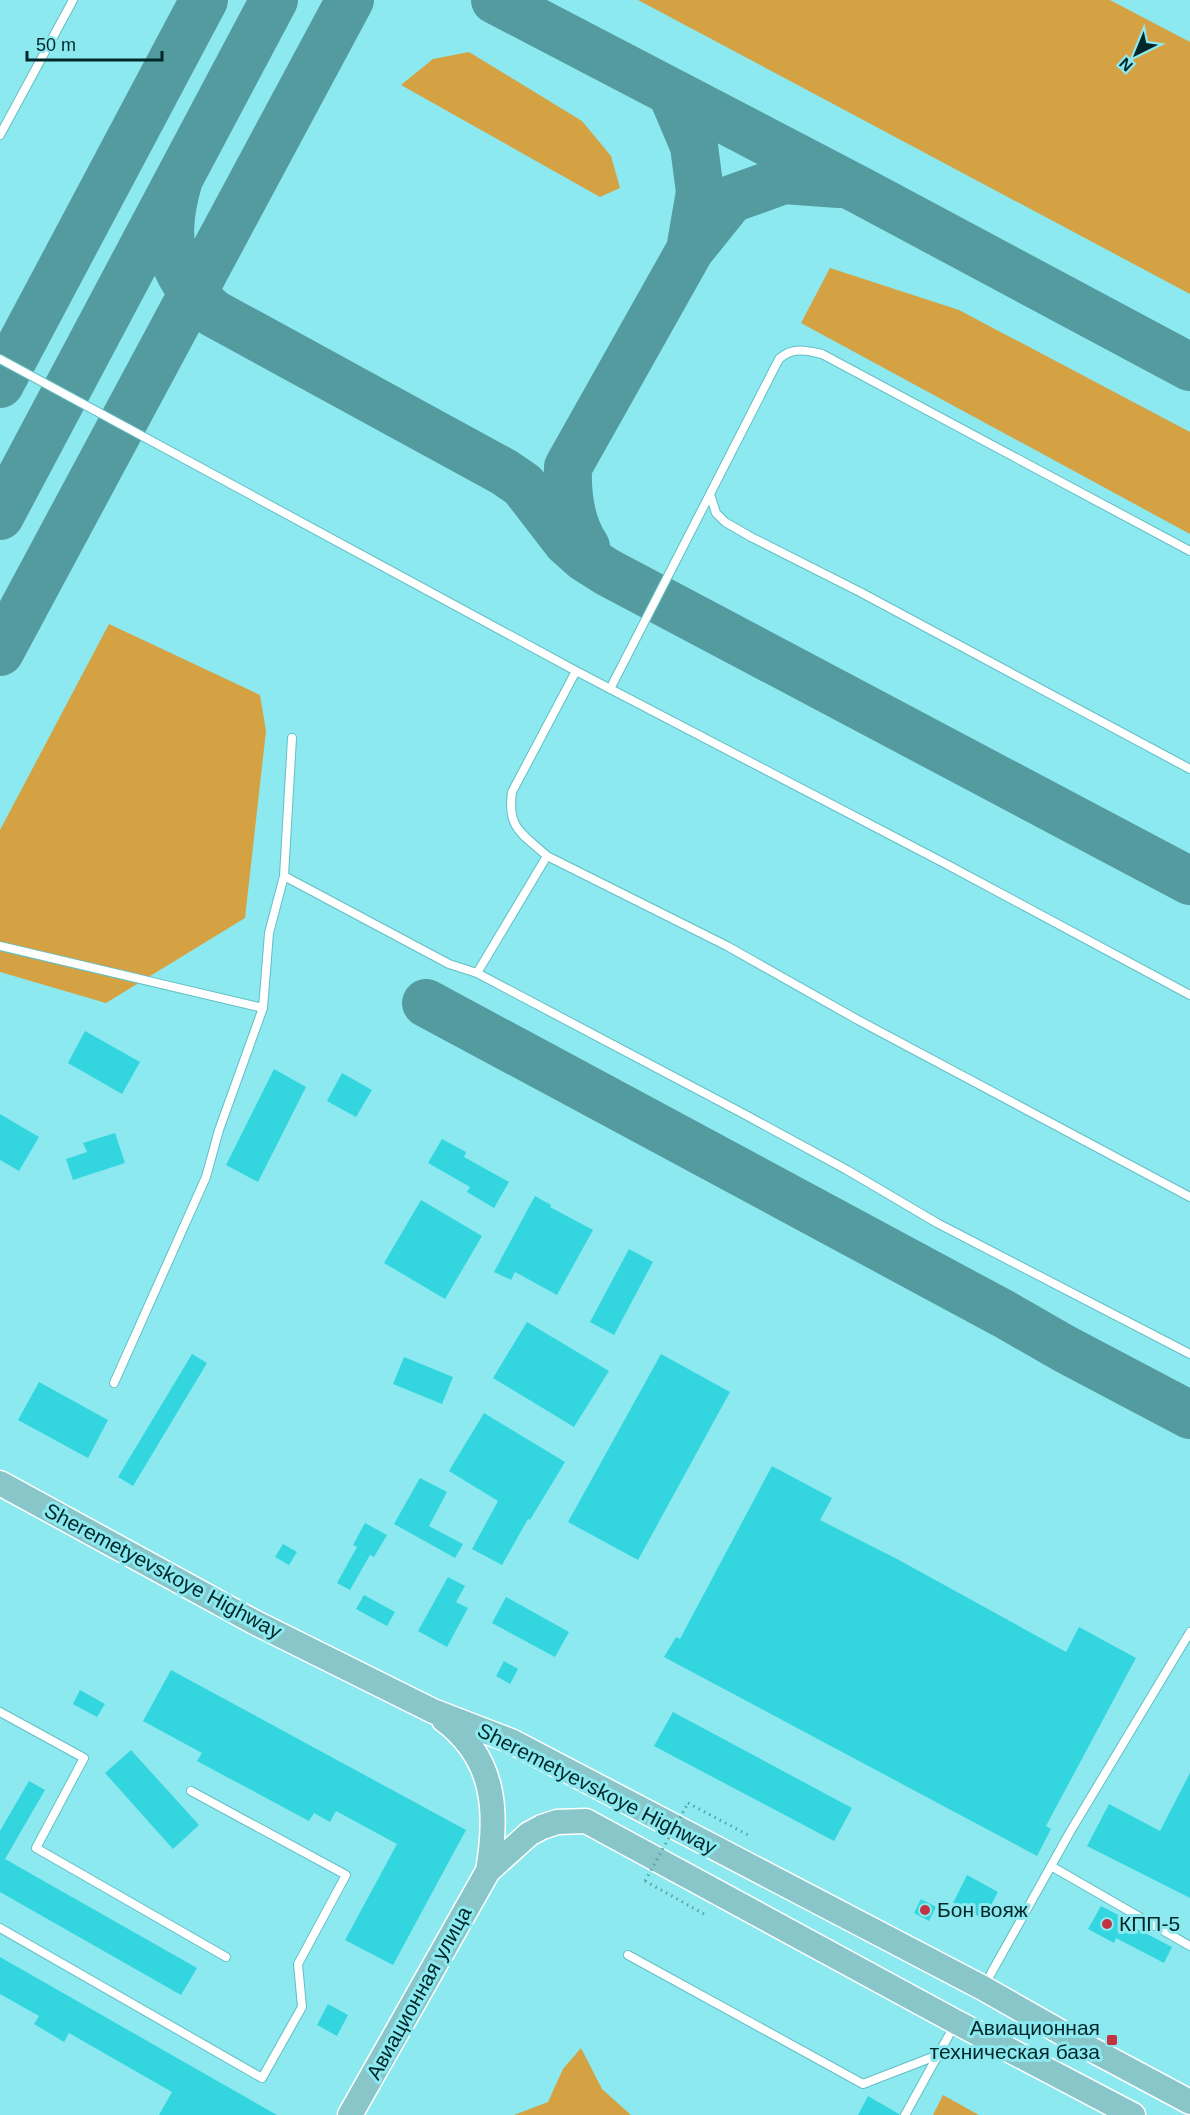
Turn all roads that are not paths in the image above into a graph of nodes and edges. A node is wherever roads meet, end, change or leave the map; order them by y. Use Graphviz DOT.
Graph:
graph roads {
  1 [pos="73,0"];
  2 [pos="0,135"];
  3 [pos="0,359"];
  4 [pos="710,494"];
  5 [pos="1190,551"];
  6 [pos="576,671"];
  7 [pos="610,689"];
  8 [pos="292,738"];
  9 [pos="1190,769"];
  10 [pos="547,856"];
  11 [pos="284,876"];
  12 [pos="0,946"];
  13 [pos="477,973"];
  14 [pos="1190,995"];
  15 [pos="263,1008"];
  16 [pos="1190,1197"];
  17 [pos="1190,1354"];
  18 [pos="114,1383"];
  19 [pos="0,1483"];
  20 [pos="1190,1632"];
  21 [pos="433,1711"];
  22 [pos="0,1712"];
  23 [pos="191,1791"];
  24 [pos="586,1821"];
  25 [pos="1051,1866"];
  26 [pos="488,1871"];
  27 [pos="0,1928"];
  28 [pos="1190,1946"];
  29 [pos="628,1955"];
  30 [pos="226,1957"];
  31 [pos="983,1988"];
  32 [pos="956,2022"];
  33 [pos="938,2055"];
  34 [pos="1190,2102"];
  35 [pos="354,2112"];
  36 [pos="905,2115"];
  37 [pos="1133,2115"];
  1 -- 2 [label="lane"];
  3 -- 6 [label="lane"];
  4 -- 5 [label="lane"];
  4 -- 7 [label="lane"];
  4 -- 9 [label="lane"];
  6 -- 7 [label="lane"];
  6 -- 10 [label="lane"];
  7 -- 14 [label="lane"];
  8 -- 11 [label="lane"];
  10 -- 13 [label="lane"];
  10 -- 16 [label="lane"];
  11 -- 13 [label="lane"];
  11 -- 15 [label="lane"];
  12 -- 15 [label="lane"];
  13 -- 17 [label="lane"];
  15 -- 18 [label="lane"];
  19 -- 21 [label="main road, Sheremetyevskoye Highway"];
  20 -- 25 [label="lane"];
  21 -- 26 [label="main road, Авиационная улица"];
  21 -- 31 [label="main road, Sheremetyevskoye Highway"];
  22 -- 30 [label="lane"];
  23 -- 27 [label="lane"];
  24 -- 26 [label="main road, Авиационная улица"];
  24 -- 32 [label="main road, Sheremetyevskoye Highway"];
  25 -- 28 [label="lane"];
  25 -- 31 [label="lane"];
  26 -- 35 [label="main road, Авиационная улица"];
  29 -- 33 [label="lane"];
  31 -- 34 [label="main road, Sheremetyevskoye Highway"];
  32 -- 33 [label="lane"];
  32 -- 37 [label="main road, Sheremetyevskoye Highway"];
  33 -- 36 [label="lane"];
}
